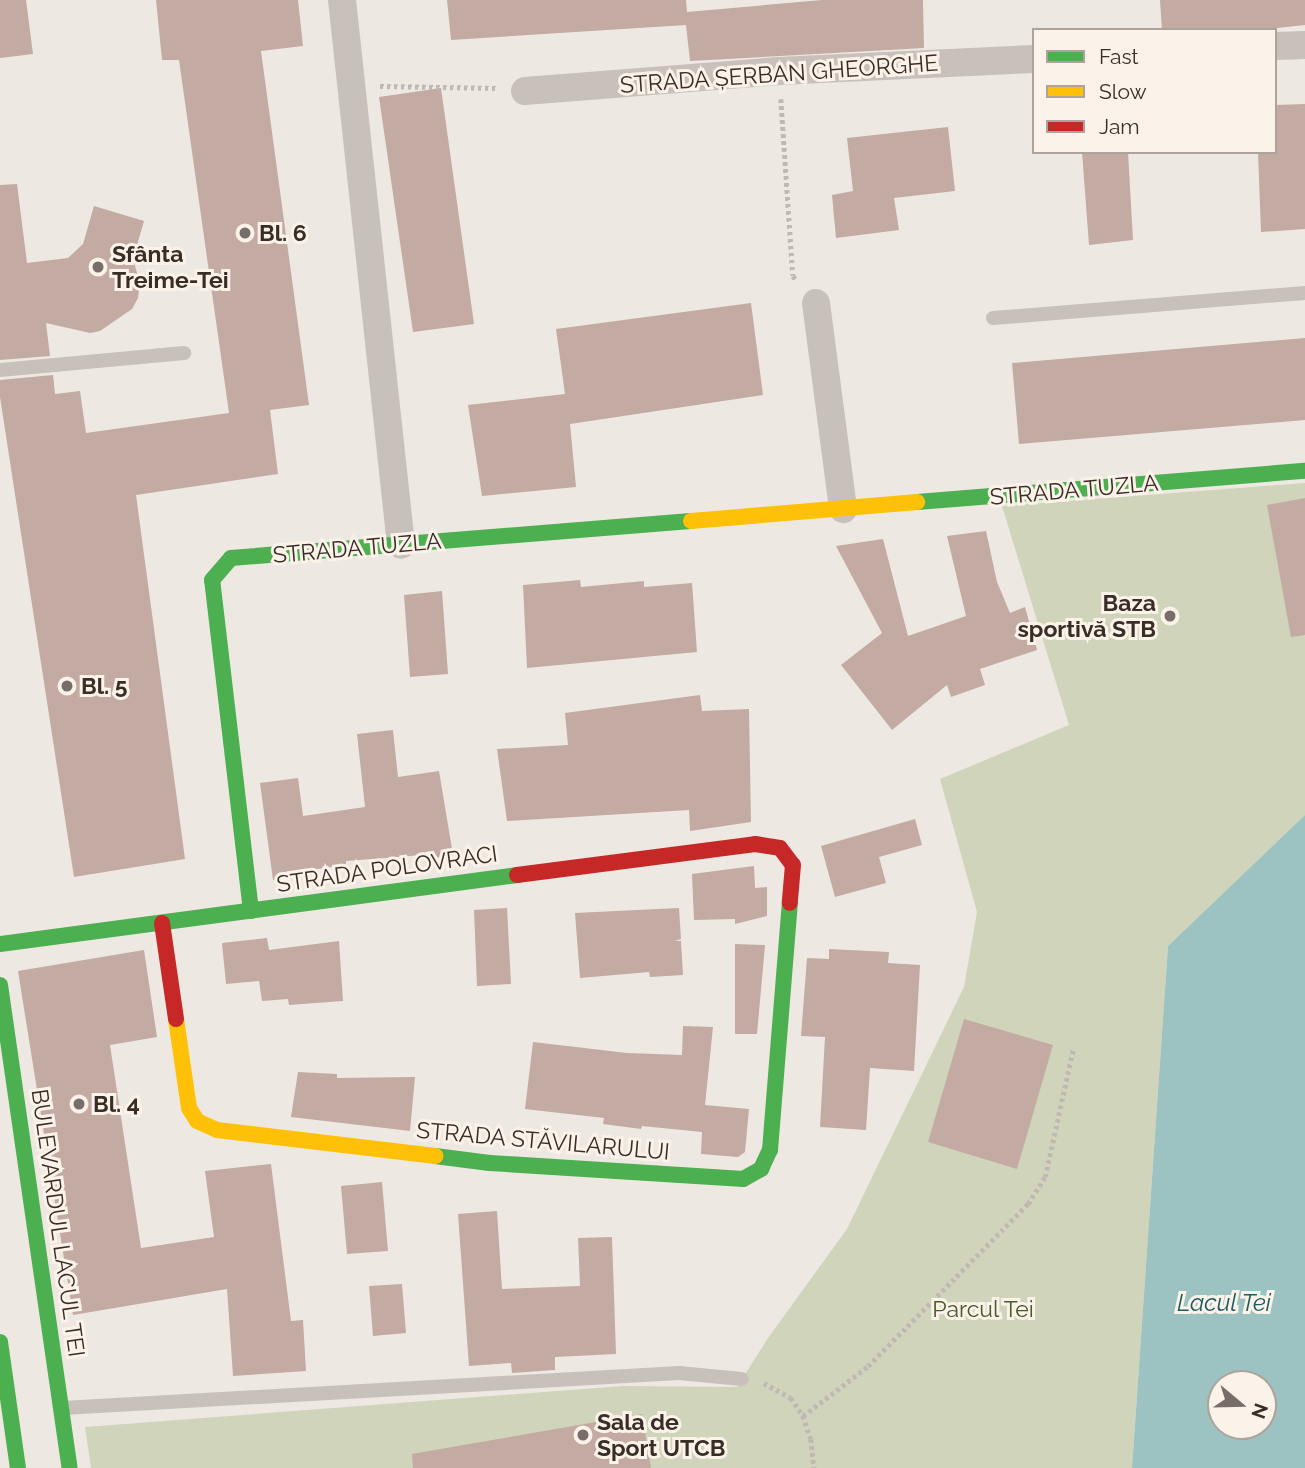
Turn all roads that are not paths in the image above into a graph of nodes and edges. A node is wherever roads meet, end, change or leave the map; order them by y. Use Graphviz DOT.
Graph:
graph roads {
  1 [pos="342,0"];
  2 [pos="1305,45"];
  3 [pos="1277,46"];
  4 [pos="1032,58"];
  5 [pos="525,91"];
  6 [pos="1305,293"];
  7 [pos="816,303"];
  8 [pos="993,318"];
  9 [pos="184,353"];
  10 [pos="0,370"];
  11 [pos="1305,471"];
  12 [pos="843,509"];
  13 [pos="401,545"];
  14 [pos="780,848"];
  15 [pos="251,911"];
  16 [pos="162,923"];
  17 [pos="0,944"];
  18 [pos="0,985"];
  19 [pos="0,1342"];
  20 [pos="742,1379"];
  21 [pos="61,1408"];
  22 [pos="18,1468"];
  23 [pos="70,1468"];
  1 -- 13 [label="street"];
  2 -- 3 [label="street"];
  4 -- 5 [label="street, STRADA ȘERBAN GHEORGHE"];
  6 -- 8 [label="lane"];
  7 -- 12 [label="street"];
  9 -- 10 [label="lane"];
  11 -- 12 [label="street, STRADA TUZLA"];
  12 -- 13 [label="street, STRADA TUZLA"];
  13 -- 15 [label="street, STRADA TUZLA"];
  14 -- 15 [label="street, STRADA POLOVRACI"];
  14 -- 16 [label="street, STRADA STĂVILARULUI"];
  15 -- 16 [label="street, STRADA POLOVRACI"];
  16 -- 17 [label="street, STRADA POLOVRACI"];
  18 -- 21 [label="street, BULEVARDUL LACUL TEI"];
  19 -- 22 [label="street"];
  20 -- 21 [label="lane"];
  21 -- 23 [label="street, BULEVARDUL LACUL TEI"];
}
